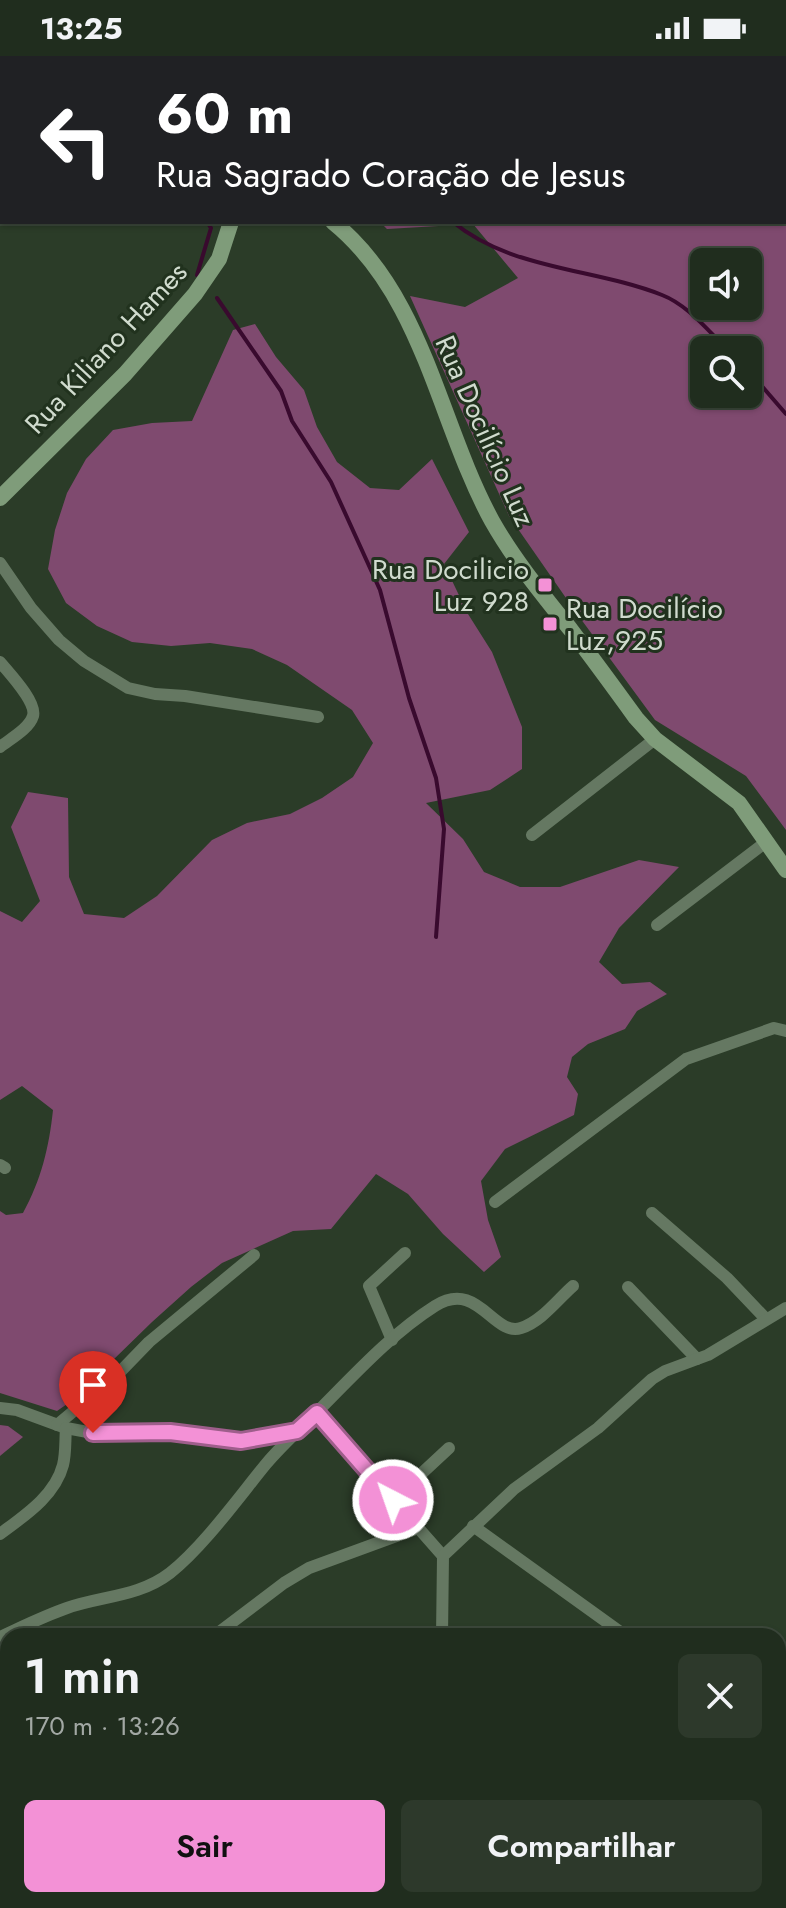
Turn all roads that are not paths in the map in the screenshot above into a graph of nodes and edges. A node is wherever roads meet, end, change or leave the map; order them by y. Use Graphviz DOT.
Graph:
graph roads {
  1 [pos="230,224"];
  2 [pos="335,224"];
  3 [pos="0,498"];
  4 [pos="0,563"];
  5 [pos="0,662"];
  6 [pos="318,717"];
  7 [pos="655,739"];
  8 [pos="0,747"];
  9 [pos="532,835"];
  10 [pos="766,842"];
  11 [pos="786,870"];
  12 [pos="657,925"];
  13 [pos="786,1031"];
  14 [pos="495,1202"];
  15 [pos="652,1213"];
  16 [pos="405,1253"];
  17 [pos="254,1255"];
  18 [pos="573,1286"];
  19 [pos="628,1287"];
  20 [pos="786,1308"];
  21 [pos="766,1319"];
  22 [pos="392,1340"];
  23 [pos="697,1359"];
  24 [pos="0,1408"];
  25 [pos="317,1413"];
  26 [pos="62,1426"];
  27 [pos="297,1431"];
  28 [pos="449,1448"];
  29 [pos="393,1500"];
  30 [pos="473,1526"];
  31 [pos="418,1528"];
  32 [pos="0,1534"];
  33 [pos="443,1556"];
  34 [pos="20,1628"];
  35 [pos="225,1628"];
  36 [pos="442,1628"];
  37 [pos="615,1628"];
  1 -- 3 [label="main road, Rua Kiliano Hames"];
  2 -- 7 [label="main road, Rua Docilício Luz"];
  4 -- 6 [label="street"];
  5 -- 8 [label="street"];
  7 -- 9 [label="street"];
  7 -- 10 [label="main road, Rua Docilício Luz"];
  10 -- 11 [label="main road, Rua Docilício Luz"];
  10 -- 12 [label="street"];
  13 -- 14 [label="street"];
  15 -- 21 [label="street"];
  16 -- 22 [label="street"];
  17 -- 26 [label="street"];
  18 -- 22 [label="street"];
  19 -- 23 [label="street"];
  20 -- 21 [label="street"];
  21 -- 23 [label="street"];
  22 -- 25 [label="street"];
  23 -- 30 [label="street"];
  24 -- 26 [label="street"];
  25 -- 27 [label="street"];
  25 -- 29 [label="street"];
  26 -- 27 [label="street"];
  26 -- 32 [label="street"];
  27 -- 34 [label="street"];
  28 -- 29 [label="street"];
  29 -- 31 [label="street"];
  30 -- 33 [label="street"];
  30 -- 37 [label="street"];
  31 -- 33 [label="street"];
  31 -- 35 [label="street"];
  33 -- 36 [label="street"];
}
